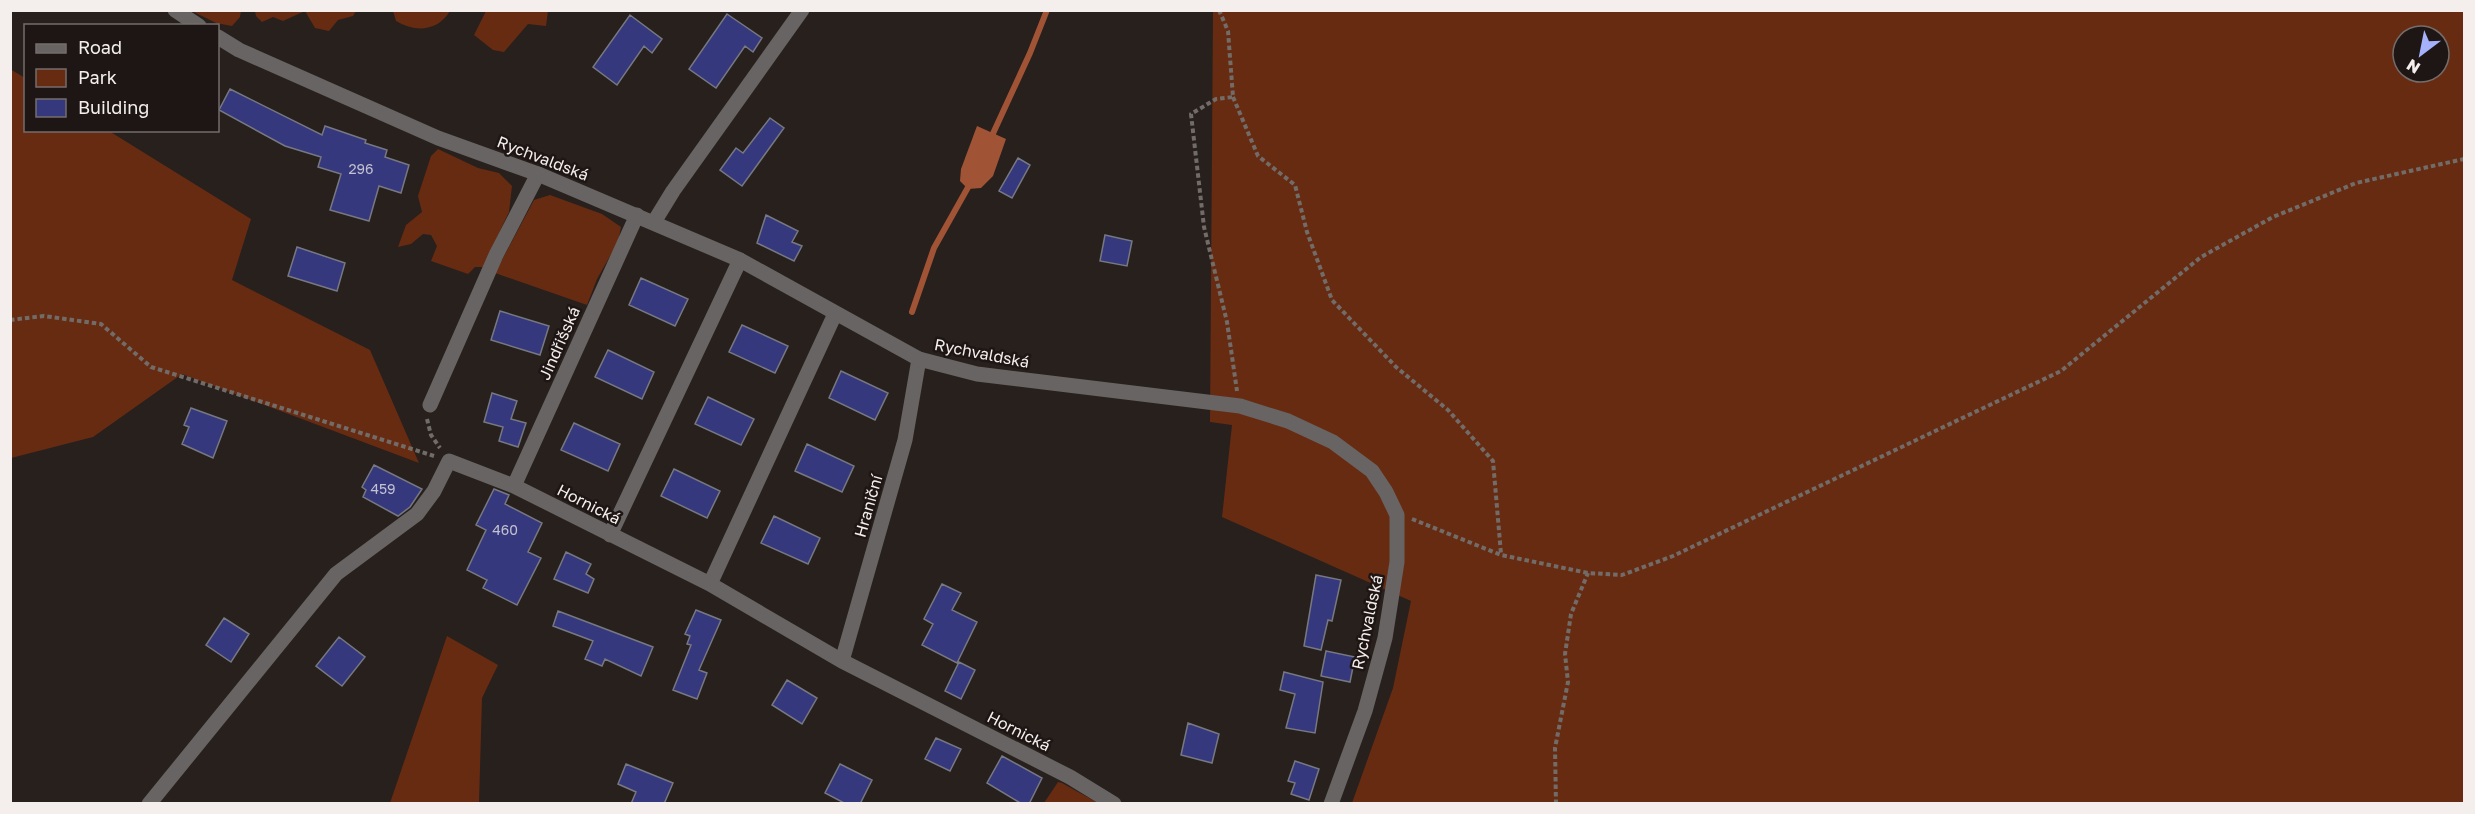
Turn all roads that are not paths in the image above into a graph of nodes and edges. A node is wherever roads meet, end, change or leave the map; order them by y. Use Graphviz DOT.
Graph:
graph roads {
  1 [pos="175,10"];
  2 [pos="802,10"];
  3 [pos="196,24"];
  4 [pos="219,38"];
  5 [pos="538,174"];
  6 [pos="637,215"];
  7 [pos="654,222"];
  8 [pos="740,260"];
  9 [pos="835,314"];
  10 [pos="919,359"];
  11 [pos="430,405"];
  12 [pos="514,486"];
  13 [pos="610,535"];
  14 [pos="710,584"];
  15 [pos="842,661"];
  16 [pos="150,804"];
  17 [pos="1114,804"];
  18 [pos="1331,804"];
  1 -- 3 [label="street"];
  2 -- 7 [label="street"];
  4 -- 5 [label="street, Rychvaldská"];
  5 -- 6 [label="street, Rychvaldská"];
  5 -- 11 [label="street"];
  6 -- 7 [label="street, Rychvaldská"];
  6 -- 12 [label="street, Jindřišská"];
  7 -- 8 [label="street, Rychvaldská"];
  8 -- 9 [label="street, Rychvaldská"];
  8 -- 13 [label="street"];
  9 -- 10 [label="street, Rychvaldská"];
  9 -- 14 [label="street"];
  10 -- 15 [label="street, Hraniční"];
  10 -- 18 [label="street, Rychvaldská"];
  12 -- 13 [label="street, Hornická"];
  12 -- 16 [label="street, Hornická"];
  13 -- 14 [label="street, Hornická"];
  14 -- 15 [label="street, Hornická"];
  15 -- 17 [label="street, Hornická"];
}
